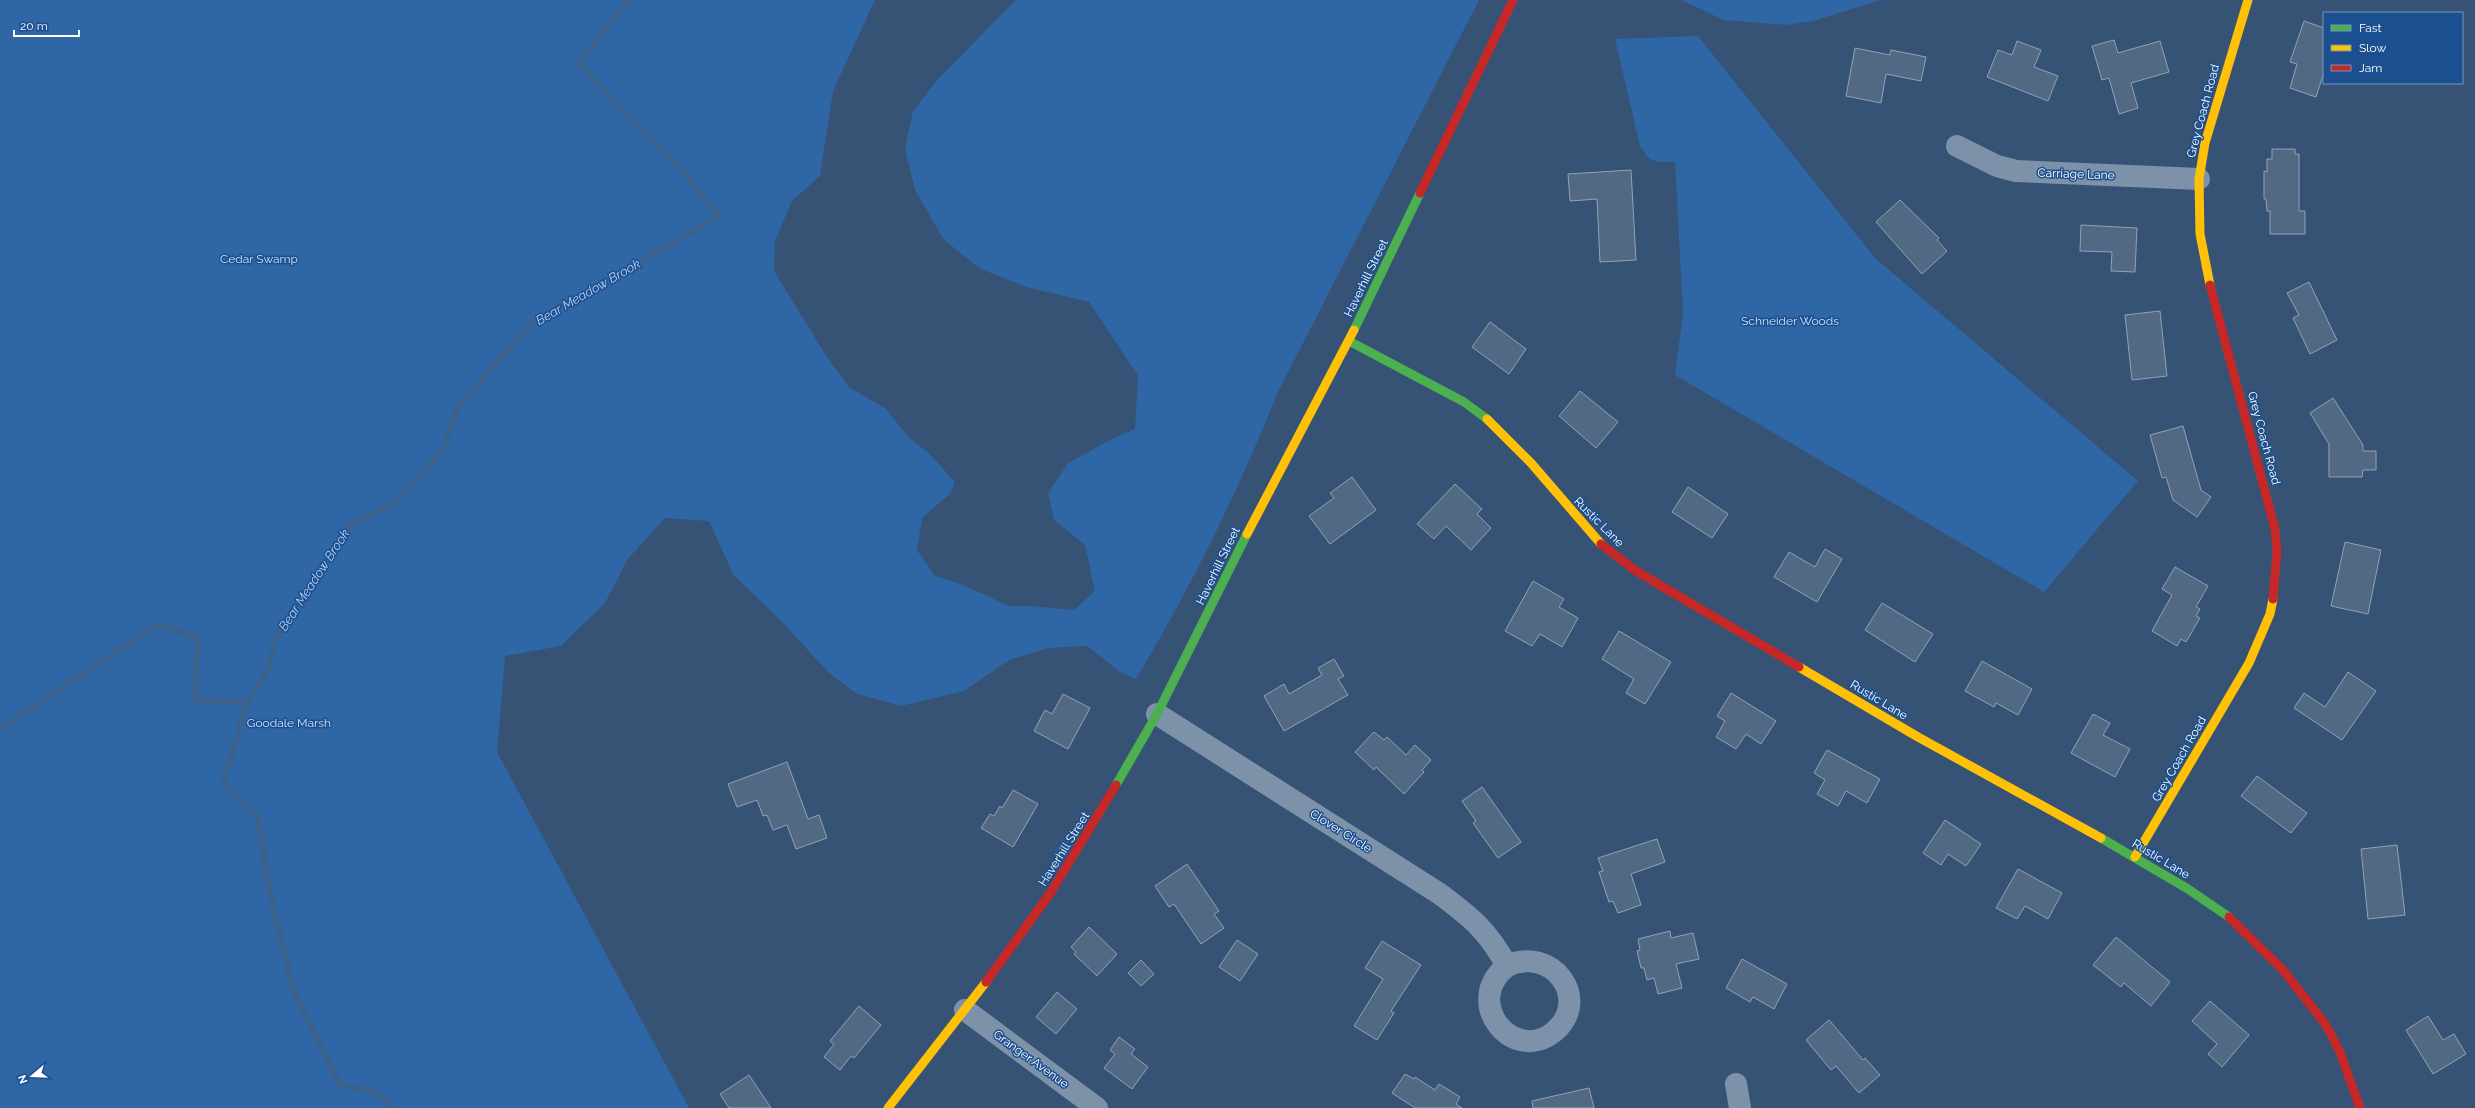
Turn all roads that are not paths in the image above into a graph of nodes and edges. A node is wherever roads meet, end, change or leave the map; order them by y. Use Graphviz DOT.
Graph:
graph roads {
  1 [pos="1513,0"];
  2 [pos="2248,0"];
  3 [pos="1957,146"];
  4 [pos="2199,179"];
  5 [pos="1349,341"];
  6 [pos="1157,714"];
  7 [pos="2135,857"];
  8 [pos="1507,966"];
  9 [pos="965,1010"];
  10 [pos="1736,1084"];
  11 [pos="888,1108"];
  12 [pos="1097,1108"];
  13 [pos="1740,1108"];
  14 [pos="2360,1108"];
  1 -- 5 [label="street, Haverhill Street"];
  2 -- 4 [label="street, Grey Coach Road"];
  3 -- 4 [label="street, Carriage Lane"];
  4 -- 7 [label="street, Grey Coach Road"];
  5 -- 6 [label="street, Haverhill Street"];
  5 -- 7 [label="street, Rustic Lane"];
  6 -- 8 [label="street, Clover Circle"];
  6 -- 9 [label="street, Haverhill Street"];
  7 -- 14 [label="street, Rustic Lane"];
  9 -- 11 [label="street, Haverhill Street"];
  9 -- 12 [label="street, Granger Avenue"];
  10 -- 13 [label="street"];
}
